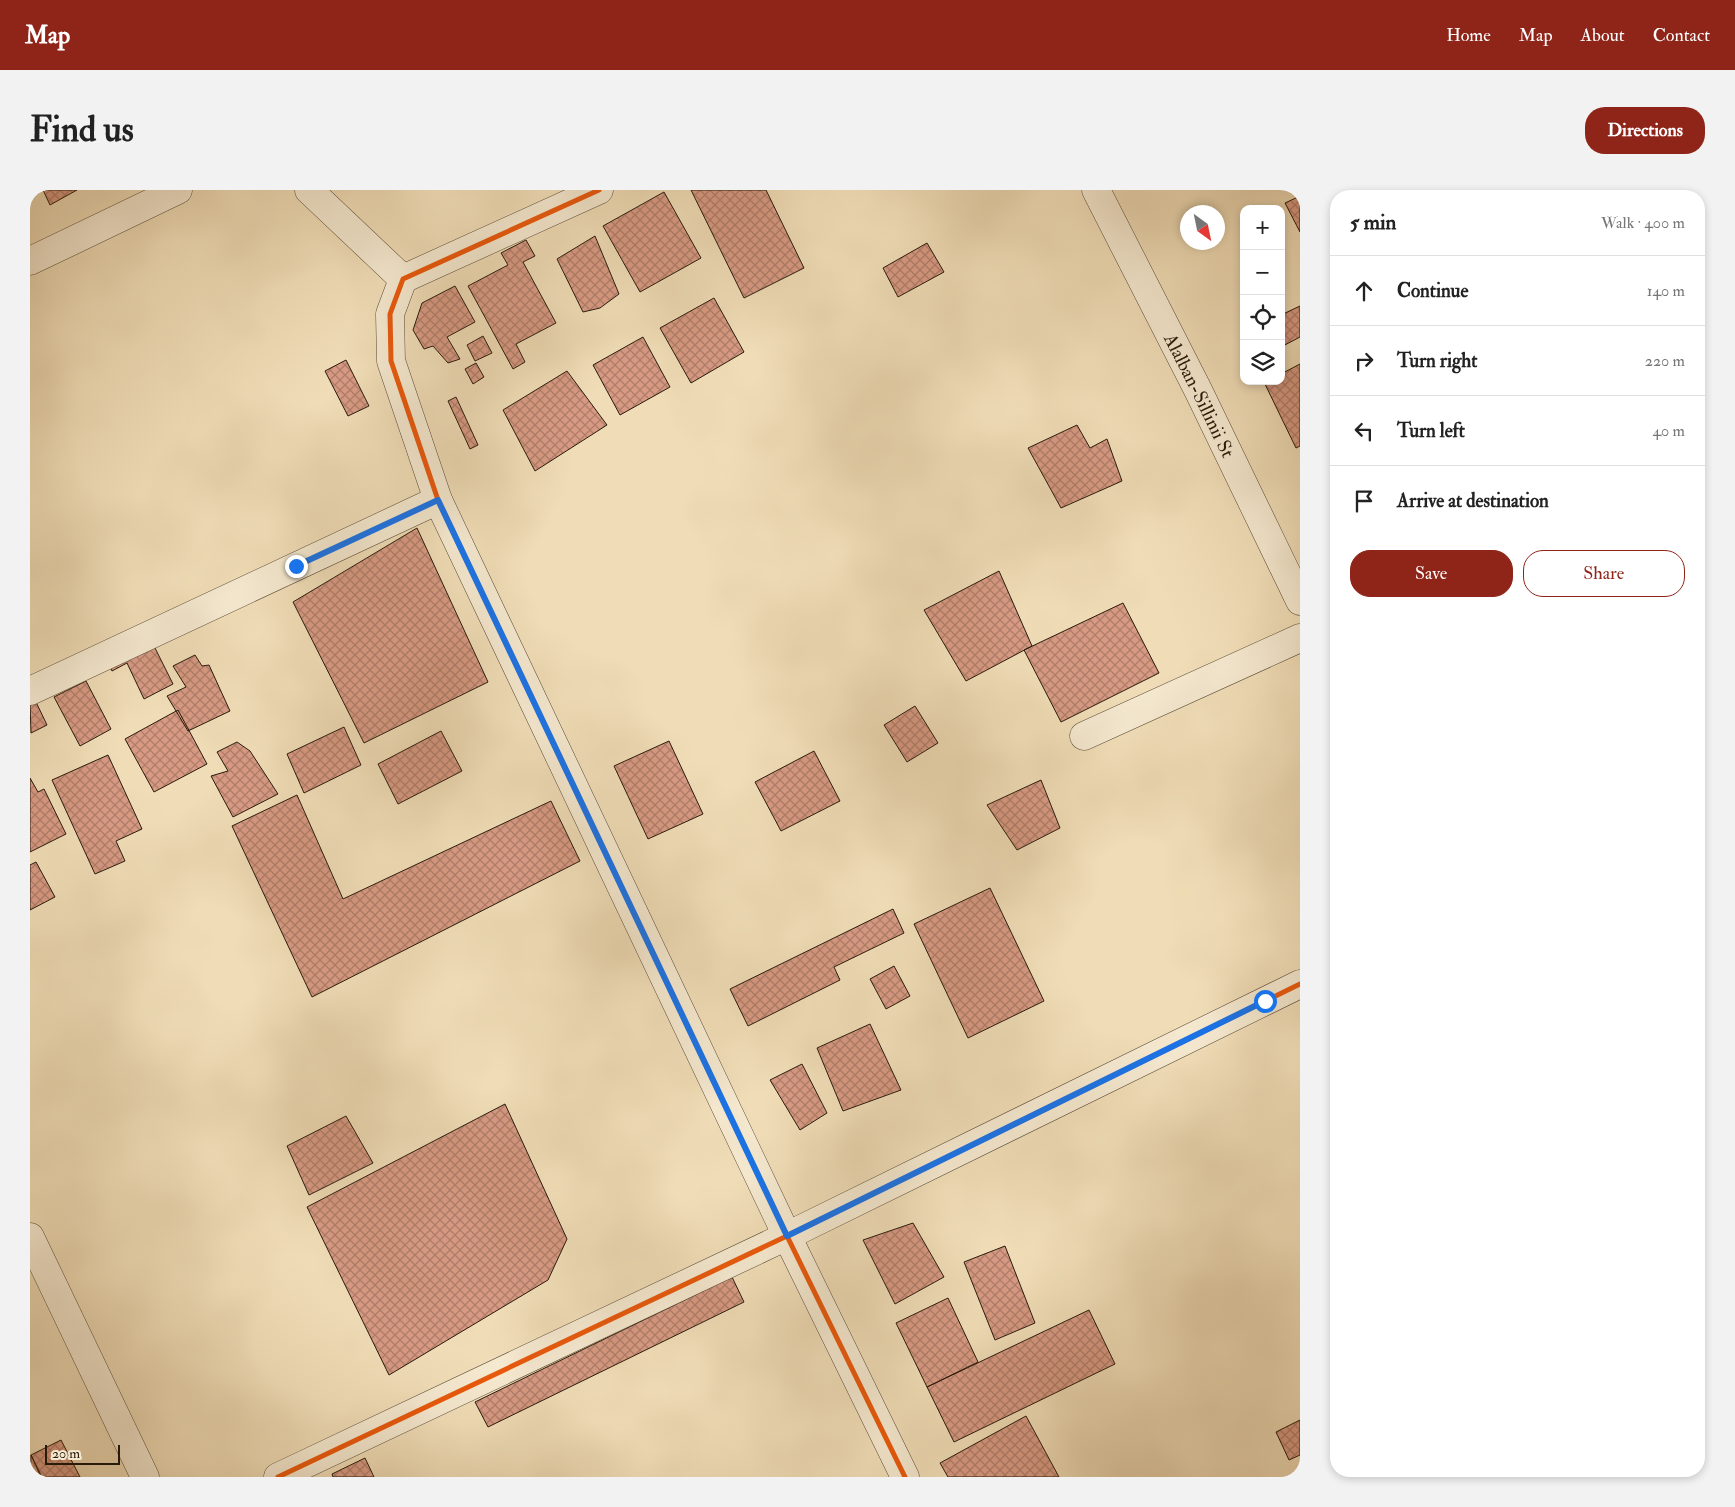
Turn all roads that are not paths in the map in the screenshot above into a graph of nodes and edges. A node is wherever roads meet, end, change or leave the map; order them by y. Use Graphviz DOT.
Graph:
graph roads {
  1 [pos="178,190"];
  2 [pos="309,190"];
  3 [pos="599,190"];
  4 [pos="1096,190"];
  5 [pos="30,261"];
  6 [pos="403,280"];
  7 [pos="438,500"];
  8 [pos="1300,601"];
  9 [pos="1300,638"];
  10 [pos="30,691"];
  11 [pos="1084,736"];
  12 [pos="1300,984"];
  13 [pos="787,1236"];
  14 [pos="30,1237"];
  15 [pos="145,1477"];
  16 [pos="278,1477"];
  17 [pos="905,1477"];
  1 -- 5 [label="street"];
  2 -- 6 [label="street"];
  3 -- 6 [label="street"];
  4 -- 8 [label="street, Alalban-Sillinii St"];
  6 -- 7 [label="street"];
  7 -- 10 [label="street"];
  7 -- 13 [label="street"];
  9 -- 11 [label="street"];
  12 -- 13 [label="street"];
  13 -- 16 [label="street"];
  13 -- 17 [label="street"];
  14 -- 15 [label="street"];
}
